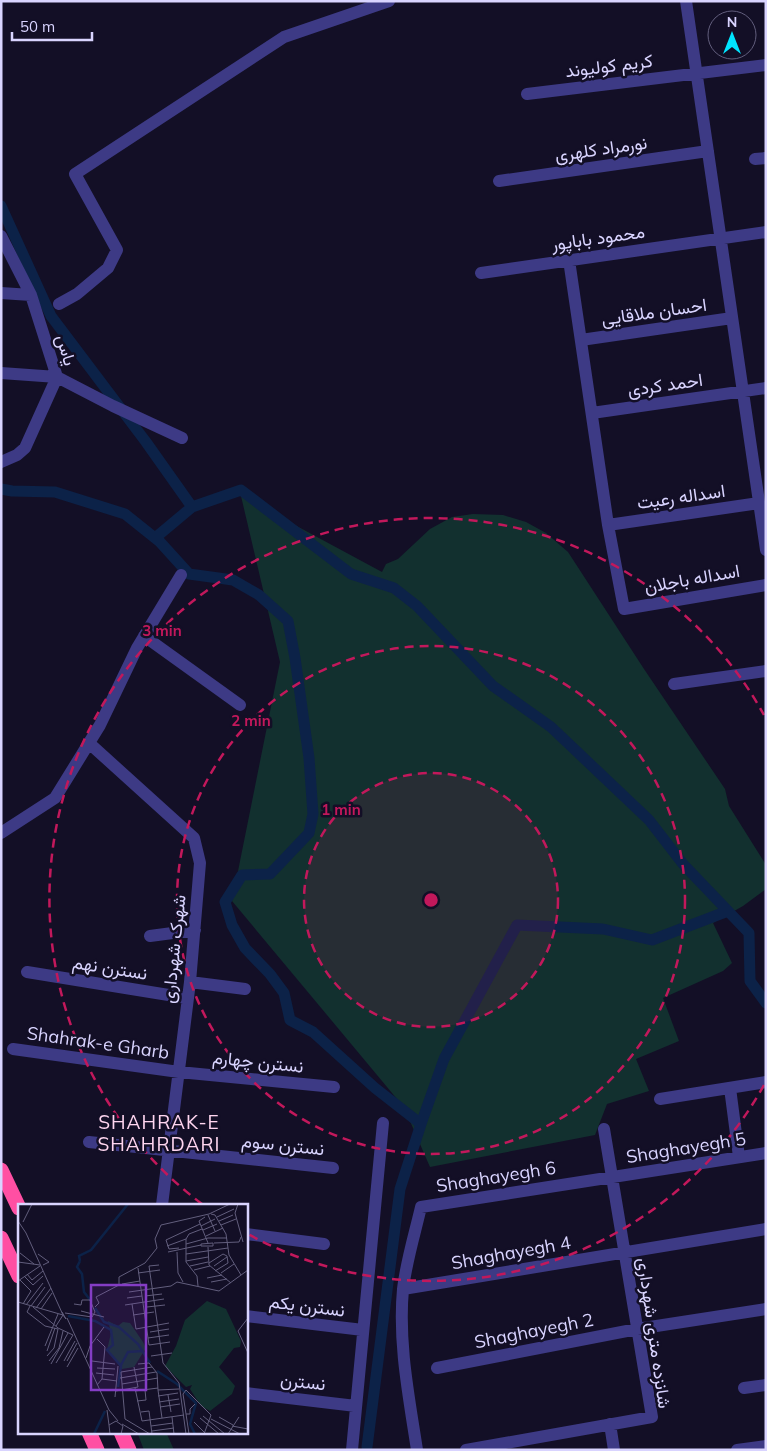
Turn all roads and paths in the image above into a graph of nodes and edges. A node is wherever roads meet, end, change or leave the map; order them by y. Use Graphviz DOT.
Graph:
graph roads {
  1 [pos="389,1"];
  2 [pos="686,1"];
  3 [pos="766,65"];
  4 [pos="696,73"];
  5 [pos="527,94"];
  6 [pos="708,151"];
  7 [pos="499,181"];
  8 [pos="766,232"];
  9 [pos="1,236"];
  10 [pos="720,238"];
  11 [pos="570,260"];
  12 [pos="482,273"];
  13 [pos="1,293"];
  14 [pos="31,295"];
  15 [pos="59,304"];
  16 [pos="732,318"];
  17 [pos="581,340"];
  18 [pos="1,373"];
  19 [pos="57,377"];
  20 [pos="766,388"];
  21 [pos="742,391"];
  22 [pos="592,413"];
  23 [pos="182,438"];
  24 [pos="1,462"];
  25 [pos="759,503"];
  26 [pos="608,525"];
  27 [pos="766,550"];
  28 [pos="181,575"];
  29 [pos="766,585"];
  30 [pos="144,636"];
  31 [pos="766,671"];
  32 [pos="674,684"];
  33 [pos="240,705"];
  34 [pos="89,743"];
  35 [pos="1,833"];
  36 [pos="195,930"];
  37 [pos="150,936"];
  38 [pos="27,972"];
  39 [pos="190,982"];
  40 [pos="244,989"];
  41 [pos="187,998"];
  42 [pos="13,1049"];
  43 [pos="179,1072"];
  44 [pos="766,1082"];
  45 [pos="334,1087"];
  46 [pos="730,1088"];
  47 [pos="660,1099"];
  48 [pos="383,1123"];
  49 [pos="604,1129"];
  50 [pos="89,1142"];
  51 [pos="169,1150"];
  52 [pos="766,1153"];
  53 [pos="738,1157"];
  54 [pos="333,1168"];
  55 [pos="1,1170"];
  56 [pos="612,1176"];
  57 [pos="162,1204"];
  58 [pos="18,1206"];
  59 [pos="766,1228"];
  60 [pos="248,1234"];
  61 [pos="1,1238"];
  62 [pos="324,1244"];
  63 [pos="624,1252"];
  64 [pos="18,1274"];
  65 [pos="403,1289"];
  66 [pos="766,1309"];
  67 [pos="248,1316"];
  68 [pos="637,1329"];
  69 [pos="363,1330"];
  70 [pos="437,1368"];
  71 [pos="766,1385"];
  72 [pos="744,1388"];
  73 [pos="248,1393"];
  74 [pos="356,1406"];
  75 [pos="610,1424"];
  76 [pos="91,1434"];
  77 [pos="122,1434"];
  78 [pos="766,1446"];
  79 [pos="752,1449"];
  80 [pos="97,1450"];
  81 [pos="129,1450"];
  82 [pos="352,1450"];
  83 [pos="417,1450"];
  84 [pos="466,1450"];
  85 [pos="614,1450"];
  86 [pos="737,1450"];
  1 -- 15 [label="street"];
  2 -- 4 [label="street"];
  3 -- 4 [label="street, کریم کولیوند"];
  4 -- 5 [label="street, کریم کولیوند"];
  4 -- 6 [label="street"];
  6 -- 7 [label="street, نورمراد کلهری"];
  6 -- 10 [label="street"];
  8 -- 10 [label="street, محمود باباپور"];
  9 -- 14 [label="street, یاس"];
  10 -- 11 [label="street, محمود باباپور"];
  10 -- 16 [label="street"];
  11 -- 12 [label="street, محمود باباپور"];
  11 -- 17 [label="street"];
  13 -- 14 [label="street"];
  14 -- 19 [label="street, یاس"];
  16 -- 17 [label="street, احسان ملاقایی"];
  16 -- 21 [label="street"];
  17 -- 22 [label="street"];
  18 -- 19 [label="street"];
  19 -- 23 [label="street"];
  19 -- 24 [label="street, یاس"];
  20 -- 21 [label="street, احمد کردی"];
  21 -- 22 [label="street, احمد کردی"];
  21 -- 25 [label="street"];
  22 -- 26 [label="street"];
  25 -- 26 [label="street, اسداله رعیت"];
  25 -- 27 [label="street"];
  26 -- 29 [label="street, اسداله باجلان"];
  28 -- 30 [label="street"];
  30 -- 33 [label="street"];
  30 -- 34 [label="street"];
  31 -- 32 [label="street"];
  34 -- 35 [label="street"];
  34 -- 36 [label="street, شهرک شهرداری"];
  36 -- 37 [label="street"];
  36 -- 39 [label="street, شهرک شهرداری"];
  38 -- 41 [label="street, نسترن نهم"];
  39 -- 40 [label="street"];
  39 -- 41 [label="street, شهرک شهرداری"];
  41 -- 43 [label="street, شهرک شهرداری"];
  42 -- 43 [label="street, Shahrak-e Gharb"];
  43 -- 45 [label="street, نسترن چهارم"];
  43 -- 51 [label="street, شهرک شهرداری"];
  44 -- 46 [label="street"];
  46 -- 47 [label="street"];
  46 -- 53 [label="street"];
  48 -- 69 [label="street"];
  49 -- 56 [label="street, شانزده متری شهرداری"];
  50 -- 51 [label="street, نسترن سوم"];
  51 -- 54 [label="street, نسترن سوم"];
  51 -- 57 [label="street, شهرک شهرداری"];
  52 -- 53 [label="street, Shaghayegh 5"];
  53 -- 56 [label="street, Shaghayegh 5"];
  55 -- 58 [label="highway"];
  56 -- 63 [label="street, شانزده متری شهرداری"];
  56 -- 65 [label="street, Shaghayegh 6"];
  59 -- 63 [label="street, Shaghayegh 4"];
  60 -- 62 [label="street"];
  61 -- 64 [label="highway"];
  63 -- 65 [label="street, Shaghayegh 4"];
  63 -- 68 [label="street, شانزده متری شهرداری"];
  65 -- 83 [label="street, Shaghayegh 6"];
  66 -- 68 [label="street, Shaghayegh 2"];
  67 -- 69 [label="street, نسترن یکم"];
  68 -- 70 [label="street, Shaghayegh 2"];
  68 -- 75 [label="street, شانزده متری شهرداری"];
  69 -- 74 [label="street"];
  71 -- 72 [label="street"];
  73 -- 74 [label="street, نسترن"];
  74 -- 82 [label="street"];
  75 -- 84 [label="street, شانزده متری شهرداری"];
  75 -- 85 [label="street"];
  76 -- 80 [label="highway"];
  77 -- 81 [label="highway"];
  78 -- 79 [label="street"];
  79 -- 86 [label="street"];
}
